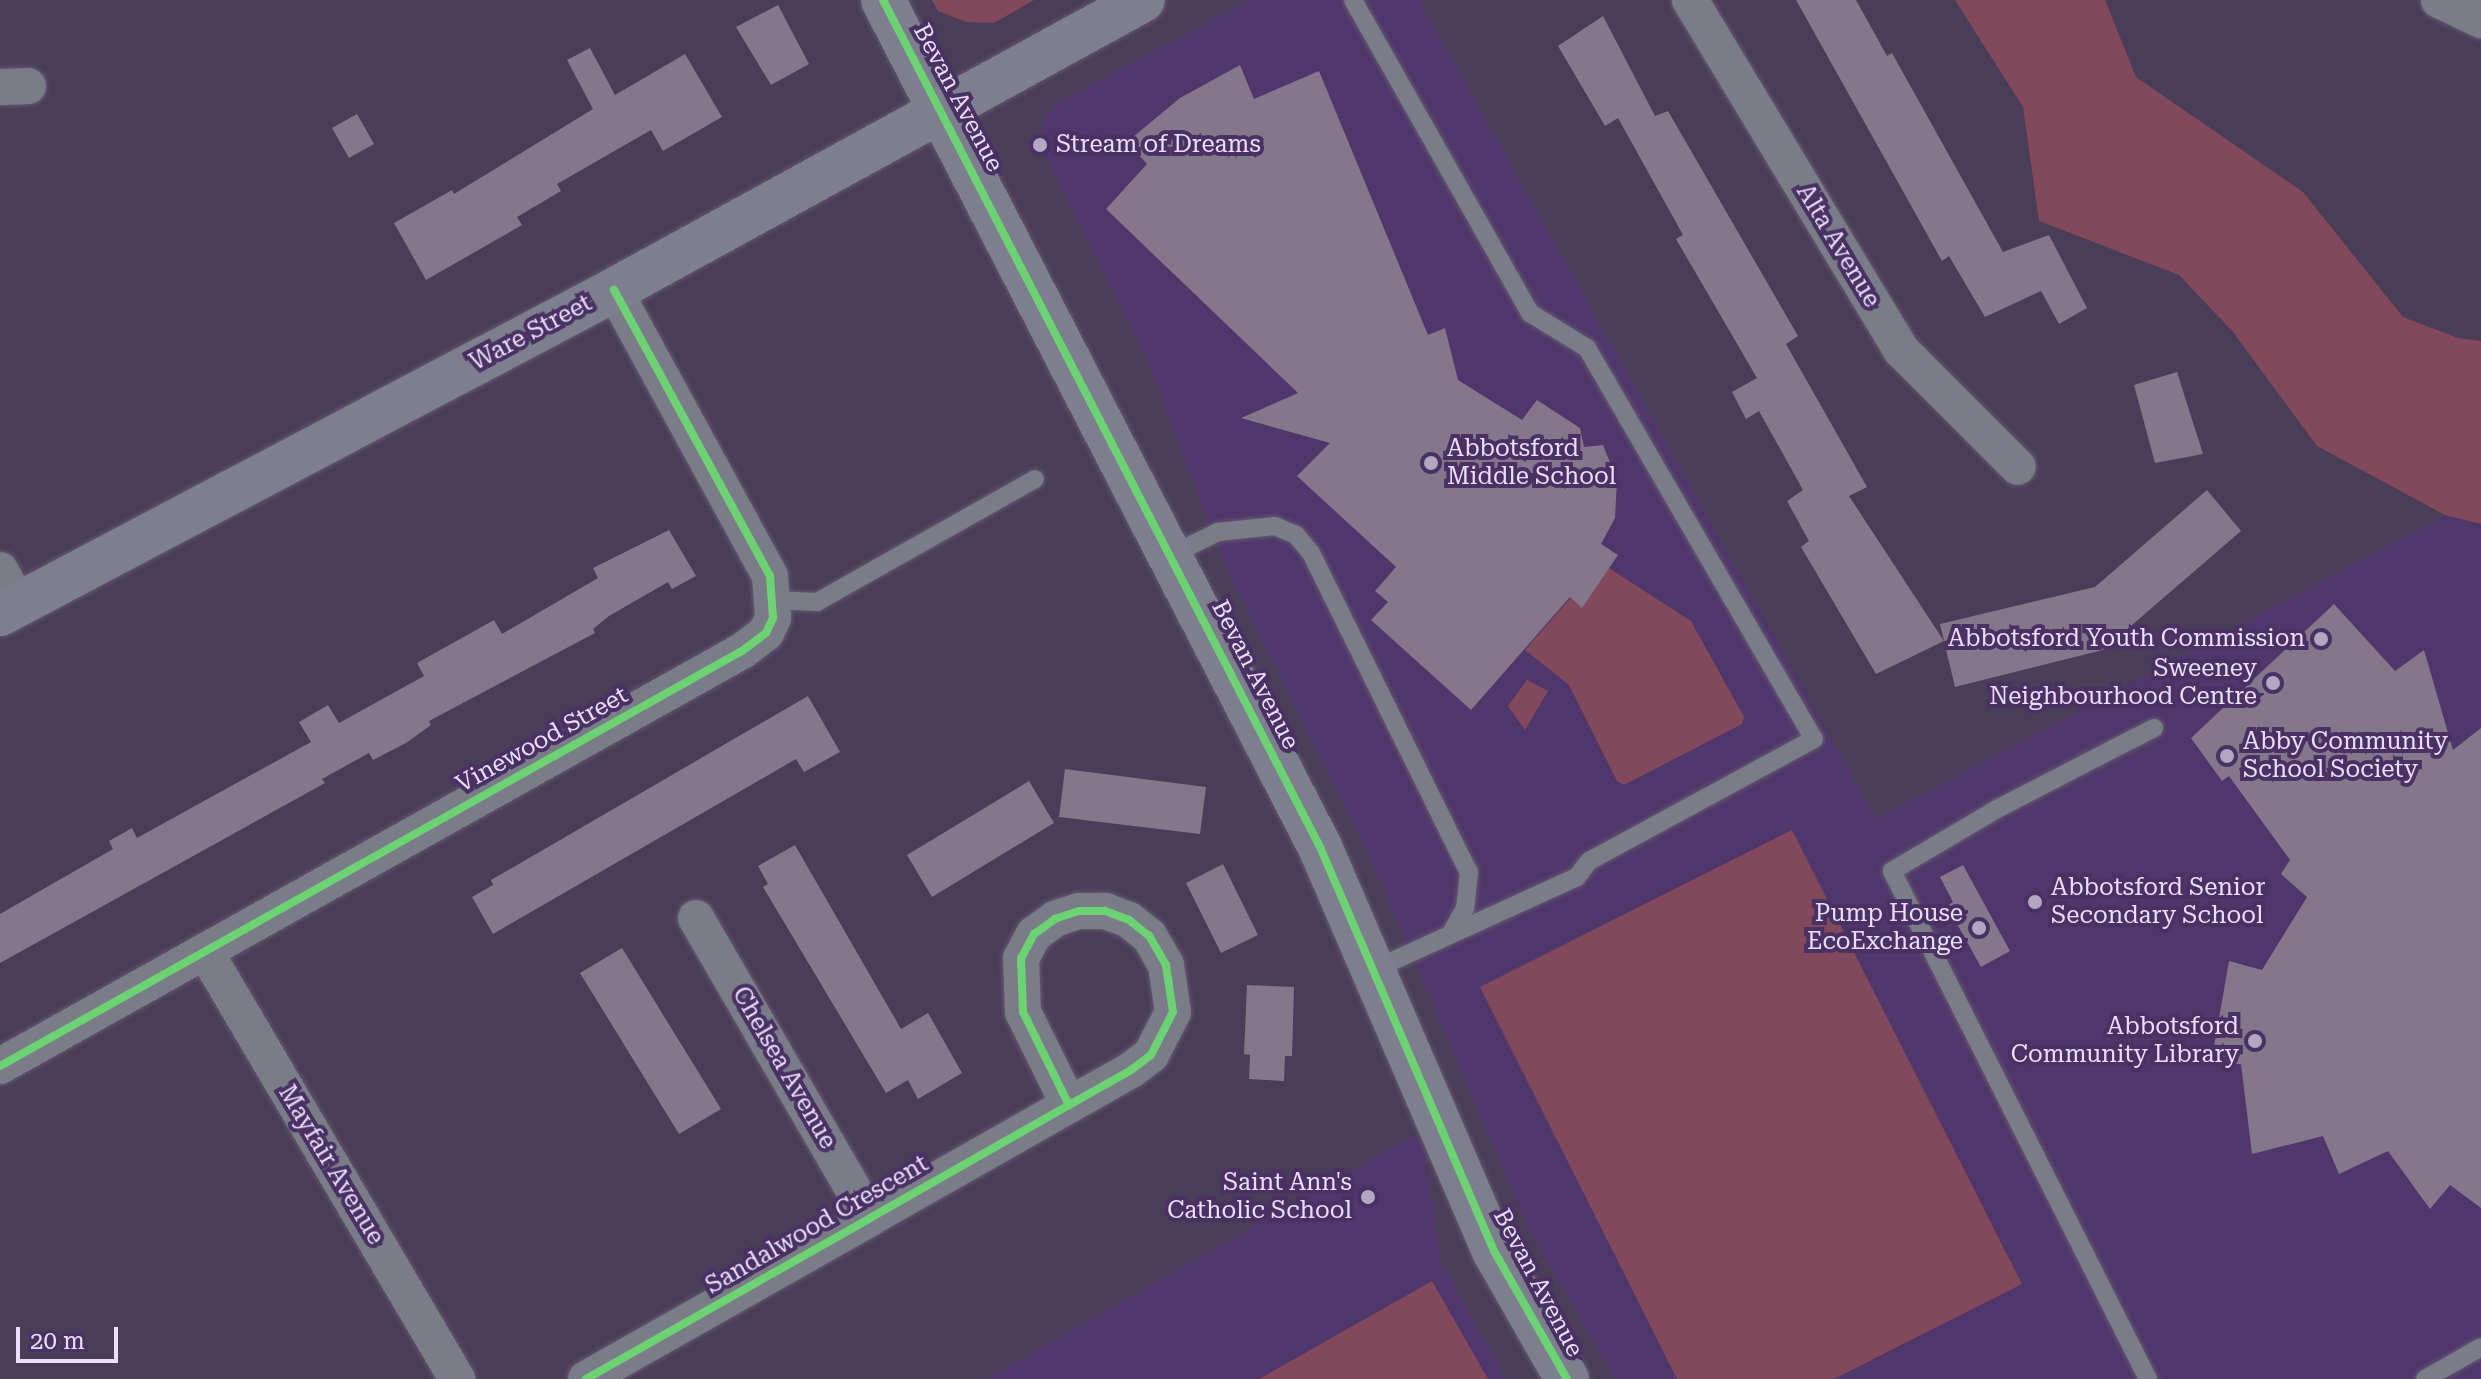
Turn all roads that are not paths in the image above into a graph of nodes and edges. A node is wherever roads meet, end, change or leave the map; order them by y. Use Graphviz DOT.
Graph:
graph roads {
  1 [pos="883,0"];
  2 [pos="1143,0"];
  3 [pos="1353,0"];
  4 [pos="1690,0"];
  5 [pos="2439,0"];
  6 [pos="2481,20"];
  7 [pos="942,109"];
  8 [pos="614,290"];
  9 [pos="2018,467"];
  10 [pos="1035,479"];
  11 [pos="1171,555"];
  12 [pos="6,596"];
  13 [pos="773,600"];
  14 [pos="2154,728"];
  15 [pos="696,918"];
  16 [pos="1453,930"];
  17 [pos="205,951"];
  18 [pos="1375,969"];
  19 [pos="0,1066"];
  20 [pos="1069,1105"];
  21 [pos="870,1218"];
  22 [pos="2481,1347"];
  23 [pos="457,1379"];
  24 [pos="586,1379"];
  25 [pos="1567,1379"];
  26 [pos="2148,1379"];
  27 [pos="2425,1379"];
  1 -- 7 [label="street, Bevan Avenue"];
  2 -- 7 [label="street, Ware Street"];
  3 -- 16 [label="lane"];
  4 -- 9 [label="street, Alta Avenue"];
  5 -- 6 [label="street"];
  7 -- 8 [label="street, Ware Street"];
  7 -- 11 [label="street, Bevan Avenue"];
  8 -- 12 [label="street, Ware Street"];
  8 -- 13 [label="street"];
  10 -- 13 [label="lane"];
  11 -- 16 [label="lane"];
  11 -- 18 [label="street, Bevan Avenue"];
  13 -- 17 [label="street, Vinewood Street"];
  14 -- 26 [label="lane"];
  15 -- 21 [label="street, Chelsea Avenue"];
  16 -- 18 [label="lane"];
  17 -- 19 [label="street, Vinewood Street"];
  17 -- 23 [label="street, Mayfair Avenue"];
  18 -- 25 [label="street, Bevan Avenue"];
  20 -- 20 [label="street, Sandalwood Crescent"];
  20 -- 21 [label="street, Sandalwood Crescent"];
  21 -- 24 [label="street, Sandalwood Crescent"];
  22 -- 27 [label="lane"];
}
